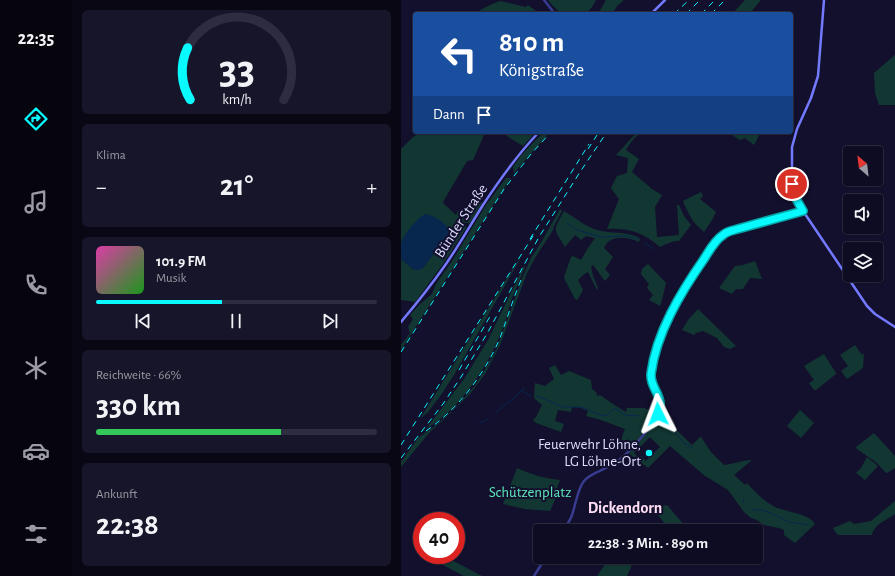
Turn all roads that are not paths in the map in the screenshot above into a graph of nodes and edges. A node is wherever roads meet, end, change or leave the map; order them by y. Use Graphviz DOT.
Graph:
graph roads {
  1 [pos="544,0"];
  2 [pos="665,0"];
  3 [pos="825,0"];
  4 [pos="553,12"];
  5 [pos="653,12"];
  6 [pos="537,134"];
  7 [pos="803,211"];
  8 [pos="401,322"];
  9 [pos="895,327"];
  10 [pos="568,524"];
  11 [pos="541,564"];
  12 [pos="534,576"];
  1 -- 4 [label="street"];
  2 -- 5 [label="main road"];
  3 -- 7 [label="main road"];
  6 -- 8 [label="main road, Bünder Straße"];
  7 -- 9 [label="main road"];
  7 -- 10 [label="street"];
  11 -- 12 [label="street"];
}
